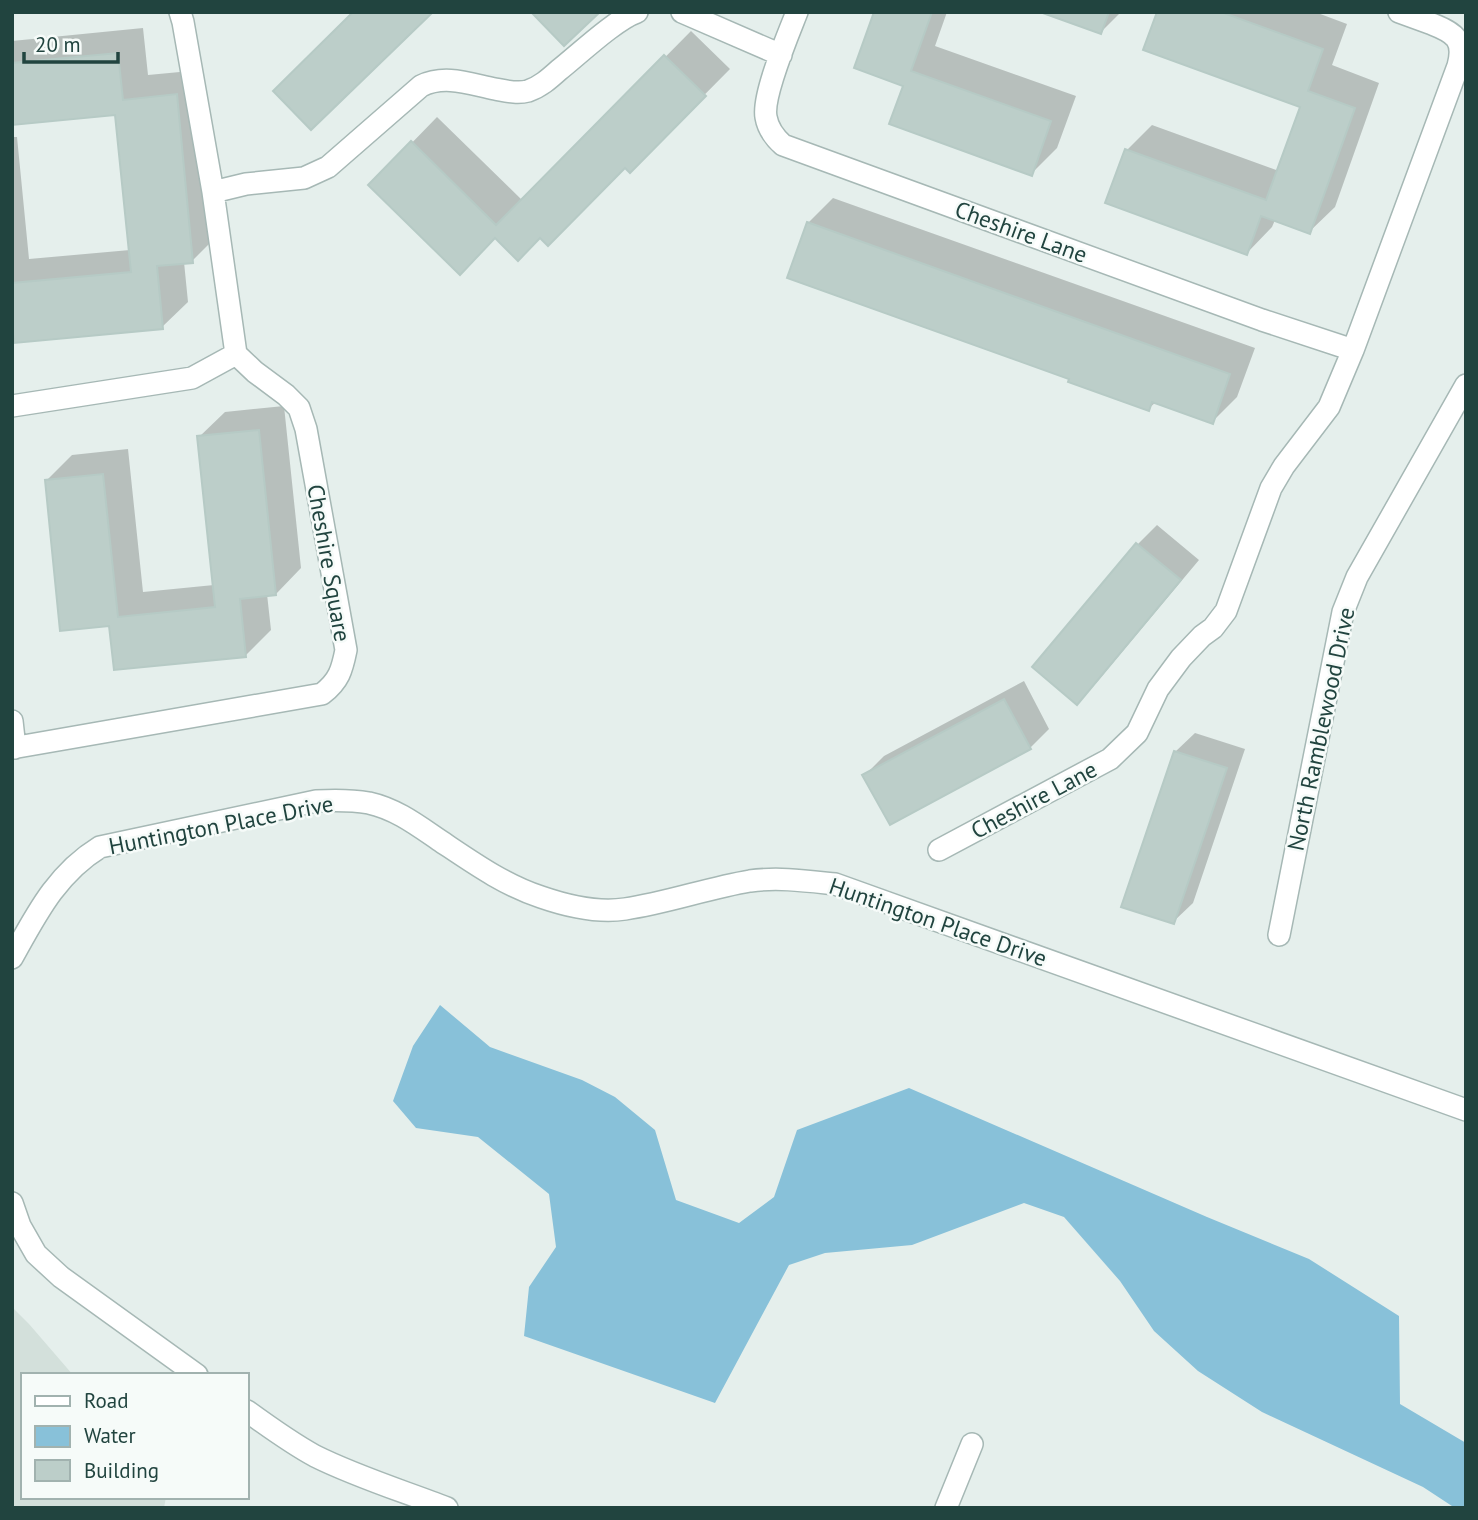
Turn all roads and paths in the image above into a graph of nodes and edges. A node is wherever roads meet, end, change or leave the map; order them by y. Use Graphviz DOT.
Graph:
graph roads {
  1 [pos="180,12"];
  2 [pos="637,12"];
  3 [pos="682,12"];
  4 [pos="797,12"];
  5 [pos="1399,12"];
  6 [pos="781,55"];
  7 [pos="213,192"];
  8 [pos="1353,350"];
  9 [pos="236,354"];
  10 [pos="1466,385"];
  11 [pos="12,406"];
  12 [pos="12,721"];
  13 [pos="14,748"];
  14 [pos="939,850"];
  15 [pos="1279,935"];
  16 [pos="12,958"];
  17 [pos="1466,1110"];
  18 [pos="12,1203"];
  19 [pos="194,1373"];
  20 [pos="248,1412"];
  21 [pos="972,1444"];
  22 [pos="447,1508"];
  23 [pos="946,1508"];
  1 -- 7 [label="street"];
  2 -- 7 [label="street"];
  3 -- 6 [label="street"];
  4 -- 6 [label="street, Cheshire Lane"];
  5 -- 8 [label="street, Cheshire Lane"];
  6 -- 8 [label="street, Cheshire Lane"];
  7 -- 9 [label="street"];
  8 -- 14 [label="street, Cheshire Lane"];
  9 -- 11 [label="street"];
  9 -- 13 [label="street, Cheshire Square"];
  10 -- 15 [label="street, North Ramblewood Drive"];
  12 -- 13 [label="street, Cheshire Square"];
  16 -- 17 [label="street, Huntington Place Drive"];
  18 -- 19 [label="street"];
  20 -- 22 [label="street"];
  21 -- 23 [label="street"];
}
